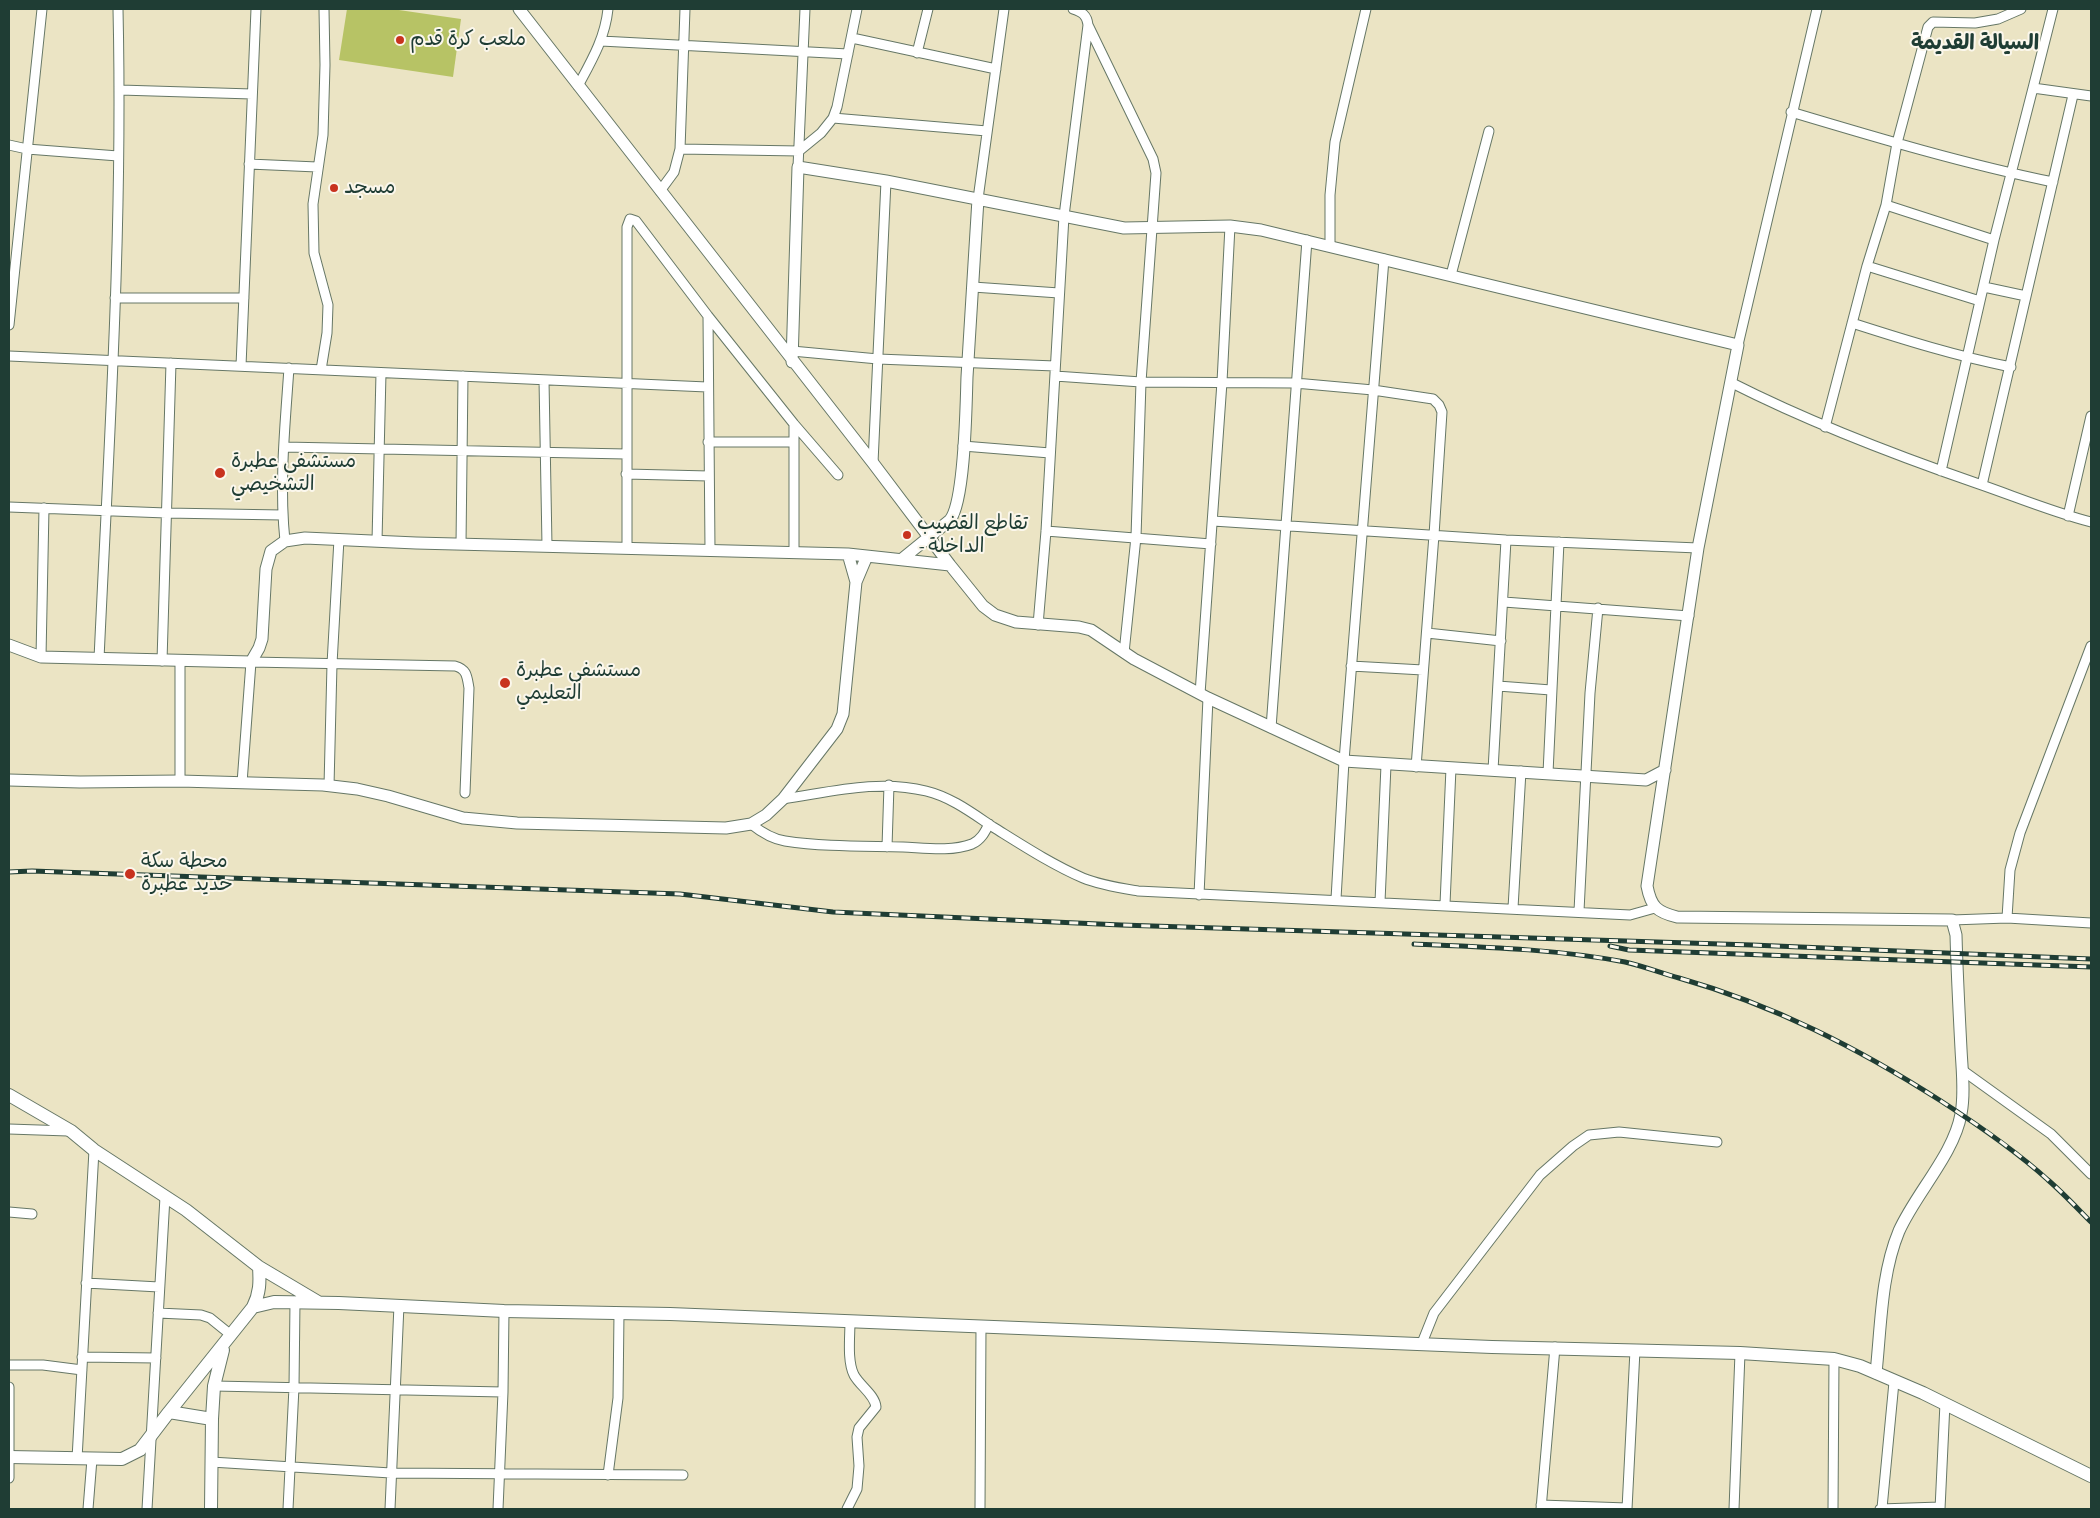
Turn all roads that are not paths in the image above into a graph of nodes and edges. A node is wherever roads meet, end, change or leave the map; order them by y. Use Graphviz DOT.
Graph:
graph roads {
  1 [pos="42,9"];
  2 [pos="118,9"];
  3 [pos="256,9"];
  4 [pos="324,9"];
  5 [pos="519,9"];
  6 [pos="608,9"];
  7 [pos="685,9"];
  8 [pos="804,9"];
  9 [pos="857,9"];
  10 [pos="928,9"];
  11 [pos="1004,9"];
  12 [pos="1074,9"];
  13 [pos="1366,9"];
  14 [pos="1817,9"];
  15 [pos="2021,9"];
  16 [pos="2053,9"];
  17 [pos="1088,25"];
  18 [pos="852,38"];
  19 [pos="602,41"];
  20 [pos="684,45"];
  21 [pos="917,52"];
  22 [pos="803,53"];
  23 [pos="848,54"];
  24 [pos="996,70"];
  25 [pos="578,86"];
  26 [pos="2033,88"];
  27 [pos="120,90"];
  28 [pos="252,94"];
  29 [pos="2073,95"];
  30 [pos="2091,96"];
  31 [pos="1791,112"];
  32 [pos="833,118"];
  33 [pos="987,131"];
  34 [pos="1489,132"];
  35 [pos="1897,143"];
  36 [pos="9,145"];
  37 [pos="27,149"];
  38 [pos="680,149"];
  39 [pos="799,151"];
  40 [pos="118,156"];
  41 [pos="249,164"];
  42 [pos="316,167"];
  43 [pos="798,167"];
  44 [pos="2010,173"];
  45 [pos="886,181"];
  46 [pos="2053,182"];
  47 [pos="660,191"];
  48 [pos="978,199"];
  49 [pos="1886,205"];
  50 [pos="1064,216"];
  51 [pos="1230,226"];
  52 [pos="1153,228"];
  53 [pos="1306,240"];
  54 [pos="1994,240"];
  55 [pos="1330,246"];
  56 [pos="13,249"];
  57 [pos="1384,258"];
  58 [pos="1867,266"];
  59 [pos="1451,275"];
  60 [pos="973,287"];
  61 [pos="1984,287"];
  62 [pos="1059,293"];
  63 [pos="2026,296"];
  64 [pos="115,298"];
  65 [pos="244,298"];
  66 [pos="1980,301"];
  67 [pos="708,316"];
  68 [pos="1852,323"];
  69 [pos="9,325"];
  70 [pos="1738,345"];
  71 [pos="9,356"];
  72 [pos="792,356"];
  73 [pos="1967,358"];
  74 [pos="878,359"];
  75 [pos="113,361"];
  76 [pos="170,363"];
  77 [pos="968,363"];
  78 [pos="241,366"];
  79 [pos="2010,367"];
  80 [pos="289,368"];
  81 [pos="321,370"];
  82 [pos="1055,371"];
  83 [pos="381,373"];
  84 [pos="463,376"];
  85 [pos="544,380"];
  86 [pos="1141,382"];
  87 [pos="1222,382"];
  88 [pos="1295,383"];
  89 [pos="1732,383"];
  90 [pos="626,384"];
  91 [pos="707,387"];
  92 [pos="1373,390"];
  93 [pos="2091,416"];
  94 [pos="794,424"];
  95 [pos="1825,427"];
  96 [pos="708,442"];
  97 [pos="792,442"];
  98 [pos="963,446"];
  99 [pos="284,447"];
  100 [pos="378,449"];
  101 [pos="462,450"];
  102 [pos="545,452"];
  103 [pos="1050,453"];
  104 [pos="626,454"];
  105 [pos="873,463"];
  106 [pos="1941,471"];
  107 [pos="626,474"];
  108 [pos="838,475"];
  109 [pos="709,476"];
  110 [pos="1982,485"];
  111 [pos="9,507"];
  112 [pos="44,508"];
  113 [pos="106,511"];
  114 [pos="166,513"];
  115 [pos="282,515"];
  116 [pos="2068,516"];
  117 [pos="1213,521"];
  118 [pos="2091,522"];
  119 [pos="1286,527"];
  120 [pos="1046,531"];
  121 [pos="1362,531"];
  122 [pos="1434,535"];
  123 [pos="929,537"];
  124 [pos="1136,538"];
  125 [pos="339,539"];
  126 [pos="1506,540"];
  127 [pos="285,541"];
  128 [pos="377,541"];
  129 [pos="1560,542"];
  130 [pos="461,544"];
  131 [pos="1211,544"];
  132 [pos="547,546"];
  133 [pos="627,548"];
  134 [pos="1698,548"];
  135 [pos="710,550"];
  136 [pos="794,552"];
  137 [pos="848,554"];
  138 [pos="867,556"];
  139 [pos="902,559"];
  140 [pos="950,565"];
  141 [pos="856,582"];
  142 [pos="1504,602"];
  143 [pos="1556,605"];
  144 [pos="1598,608"];
  145 [pos="1689,616"];
  146 [pos="1038,625"];
  147 [pos="1426,632"];
  148 [pos="1501,641"];
  149 [pos="9,645"];
  150 [pos="2091,646"];
  151 [pos="1124,653"];
  152 [pos="41,657"];
  153 [pos="99,660"];
  154 [pos="162,661"];
  155 [pos="180,662"];
  156 [pos="251,662"];
  157 [pos="332,664"];
  158 [pos="1351,666"];
  159 [pos="1423,670"];
  160 [pos="1498,686"];
  161 [pos="1551,690"];
  162 [pos="1204,696"];
  163 [pos="1271,728"];
  164 [pos="1344,761"];
  165 [pos="1386,765"];
  166 [pos="1416,766"];
  167 [pos="1451,768"];
  168 [pos="1493,770"];
  169 [pos="1664,770"];
  170 [pos="1521,772"];
  171 [pos="1548,773"];
  172 [pos="1586,776"];
  173 [pos="9,780"];
  174 [pos="1646,780"];
  175 [pos="180,781"];
  176 [pos="242,783"];
  177 [pos="328,786"];
  178 [pos="889,786"];
  179 [pos="465,793"];
  180 [pos="1662,794"];
  181 [pos="783,799"];
  182 [pos="751,824"];
  183 [pos="989,824"];
  184 [pos="887,847"];
  185 [pos="1199,895"];
  186 [pos="1336,899"];
  187 [pos="1380,902"];
  188 [pos="1445,904"];
  189 [pos="1513,908"];
  190 [pos="1655,908"];
  191 [pos="1579,911"];
  192 [pos="2007,918"];
  193 [pos="1952,920"];
  194 [pos="2091,923"];
  195 [pos="1962,1070"];
  196 [pos="9,1095"];
  197 [pos="9,1129"];
  198 [pos="71,1131"];
  199 [pos="1717,1142"];
  200 [pos="94,1150"];
  201 [pos="2091,1174"];
  202 [pos="165,1197"];
  203 [pos="9,1212"];
  204 [pos="32,1214"];
  205 [pos="259,1268"];
  206 [pos="86,1283"];
  207 [pos="159,1287"];
  208 [pos="295,1302"];
  209 [pos="319,1302"];
  210 [pos="399,1305"];
  211 [pos="253,1307"];
  212 [pos="504,1311"];
  213 [pos="158,1313"];
  214 [pos="620,1313"];
  215 [pos="850,1321"];
  216 [pos="981,1326"];
  217 [pos="228,1340"];
  218 [pos="1422,1343"];
  219 [pos="1555,1347"];
  220 [pos="1635,1350"];
  221 [pos="1740,1353"];
  222 [pos="82,1357"];
  223 [pos="156,1358"];
  224 [pos="1834,1359"];
  225 [pos="9,1365"];
  226 [pos="82,1370"];
  227 [pos="1876,1373"];
  228 [pos="1894,1382"];
  229 [pos="214,1386"];
  230 [pos="9,1387"];
  231 [pos="294,1387"];
  232 [pos="395,1389"];
  233 [pos="504,1392"];
  234 [pos="1945,1403"];
  235 [pos="169,1412"];
  236 [pos="212,1420"];
  237 [pos="151,1438"];
  238 [pos="9,1457"];
  239 [pos="77,1459"];
  240 [pos="92,1459"];
  241 [pos="211,1462"];
  242 [pos="290,1467"];
  243 [pos="391,1472"];
  244 [pos="499,1474"];
  245 [pos="608,1475"];
  246 [pos="683,1476"];
  247 [pos="2091,1476"];
  248 [pos="9,1478"];
  249 [pos="1541,1507"];
  250 [pos="1940,1508"];
  251 [pos="88,1509"];
  252 [pos="148,1509"];
  253 [pos="211,1509"];
  254 [pos="288,1509"];
  255 [pos="390,1509"];
  256 [pos="498,1509"];
  257 [pos="847,1509"];
  258 [pos="980,1509"];
  259 [pos="1627,1509"];
  260 [pos="1734,1509"];
  261 [pos="1833,1509"];
  262 [pos="1881,1509"];
  1 -- 37 [label="street"];
  2 -- 27 [label="street"];
  3 -- 28 [label="street"];
  4 -- 42 [label="street"];
  5 -- 25 [label="street"];
  6 -- 19 [label="street"];
  7 -- 20 [label="street"];
  8 -- 22 [label="street"];
  9 -- 18 [label="street"];
  10 -- 21 [label="street"];
  11 -- 24 [label="street"];
  12 -- 17 [label="street"];
  13 -- 55 [label="street"];
  14 -- 31 [label="street"];
  15 -- 35 [label="street"];
  16 -- 26 [label="street"];
  17 -- 50 [label="street"];
  17 -- 52 [label="street"];
  18 -- 21 [label="street"];
  18 -- 23 [label="street"];
  19 -- 20 [label="street"];
  19 -- 25 [label="street"];
  20 -- 22 [label="street"];
  20 -- 38 [label="street"];
  21 -- 24 [label="street"];
  22 -- 23 [label="street"];
  22 -- 39 [label="street"];
  23 -- 32 [label="street"];
  24 -- 33 [label="street"];
  25 -- 47 [label="street"];
  26 -- 29 [label="street"];
  26 -- 44 [label="street"];
  27 -- 28 [label="street"];
  27 -- 40 [label="street"];
  28 -- 41 [label="street"];
  29 -- 30 [label="street"];
  29 -- 46 [label="street"];
  31 -- 35 [label="street"];
  31 -- 70 [label="street"];
  32 -- 33 [label="street"];
  32 -- 39 [label="street"];
  33 -- 48 [label="street"];
  34 -- 59 [label="street"];
  35 -- 44 [label="street"];
  35 -- 49 [label="street"];
  36 -- 37 [label="street"];
  37 -- 40 [label="street"];
  37 -- 56 [label="street"];
  38 -- 39 [label="street"];
  38 -- 47 [label="street"];
  39 -- 43 [label="street"];
  40 -- 64 [label="street"];
  41 -- 42 [label="street"];
  41 -- 65 [label="street"];
  42 -- 81 [label="street"];
  43 -- 45 [label="street"];
  43 -- 72 [label="street"];
  44 -- 46 [label="street"];
  44 -- 54 [label="street"];
  45 -- 48 [label="street"];
  45 -- 74 [label="street"];
  46 -- 63 [label="street"];
  47 -- 72 [label="street"];
  48 -- 50 [label="street"];
  48 -- 60 [label="street"];
  49 -- 54 [label="street"];
  49 -- 58 [label="street"];
  50 -- 52 [label="street"];
  50 -- 62 [label="street"];
  51 -- 52 [label="street"];
  51 -- 53 [label="street"];
  51 -- 87 [label="street"];
  52 -- 86 [label="street"];
  53 -- 55 [label="street"];
  53 -- 88 [label="street"];
  54 -- 61 [label="street"];
  55 -- 57 [label="street"];
  56 -- 69 [label="street"];
  57 -- 59 [label="street"];
  57 -- 92 [label="street"];
  58 -- 66 [label="street"];
  58 -- 68 [label="street"];
  59 -- 70 [label="street"];
  60 -- 62 [label="street"];
  60 -- 77 [label="street"];
  61 -- 63 [label="street"];
  61 -- 66 [label="street"];
  62 -- 82 [label="street"];
  63 -- 79 [label="street"];
  64 -- 65 [label="street"];
  64 -- 75 [label="street"];
  65 -- 78 [label="street"];
  66 -- 73 [label="street"];
  67 -- 90 [label="street"];
  67 -- 91 [label="street"];
  67 -- 94 [label="street"];
  68 -- 73 [label="street"];
  68 -- 95 [label="street"];
  70 -- 89 [label="street"];
  71 -- 75 [label="street"];
  72 -- 74 [label="street"];
  72 -- 105 [label="street"];
  73 -- 79 [label="street"];
  73 -- 106 [label="street"];
  74 -- 77 [label="street"];
  74 -- 105 [label="street"];
  75 -- 76 [label="street"];
  75 -- 113 [label="street"];
  76 -- 78 [label="street"];
  76 -- 114 [label="street"];
  77 -- 82 [label="street"];
  77 -- 98 [label="street"];
  78 -- 80 [label="street"];
  79 -- 110 [label="street"];
  80 -- 81 [label="street"];
  80 -- 99 [label="street"];
  81 -- 83 [label="street"];
  82 -- 86 [label="street"];
  82 -- 103 [label="street"];
  83 -- 84 [label="street"];
  83 -- 100 [label="street"];
  84 -- 85 [label="street"];
  84 -- 101 [label="street"];
  85 -- 90 [label="street"];
  85 -- 102 [label="street"];
  86 -- 87 [label="street"];
  86 -- 124 [label="street"];
  87 -- 88 [label="street"];
  87 -- 117 [label="street"];
  88 -- 92 [label="street"];
  88 -- 119 [label="street"];
  89 -- 95 [label="street"];
  89 -- 134 [label="street"];
  90 -- 91 [label="street"];
  90 -- 104 [label="street"];
  91 -- 96 [label="street"];
  92 -- 121 [label="street"];
  92 -- 122 [label="street"];
  93 -- 116 [label="street"];
  94 -- 97 [label="street"];
  94 -- 108 [label="street"];
  95 -- 106 [label="street"];
  96 -- 97 [label="street"];
  96 -- 109 [label="street"];
  97 -- 136 [label="street"];
  98 -- 103 [label="street"];
  98 -- 123 [label="street"];
  99 -- 100 [label="street"];
  99 -- 115 [label="street"];
  100 -- 101 [label="street"];
  100 -- 128 [label="street"];
  101 -- 102 [label="street"];
  101 -- 130 [label="street"];
  102 -- 104 [label="street"];
  102 -- 132 [label="street"];
  103 -- 120 [label="street"];
  104 -- 107 [label="street"];
  105 -- 123 [label="street"];
  106 -- 110 [label="street"];
  107 -- 109 [label="street"];
  107 -- 133 [label="street"];
  109 -- 135 [label="street"];
  110 -- 116 [label="street"];
  111 -- 112 [label="street"];
  112 -- 113 [label="street"];
  112 -- 152 [label="street"];
  113 -- 114 [label="street"];
  113 -- 153 [label="street"];
  114 -- 115 [label="street"];
  114 -- 154 [label="street"];
  115 -- 127 [label="street"];
  116 -- 118 [label="street"];
  117 -- 119 [label="street"];
  117 -- 131 [label="street"];
  119 -- 121 [label="street"];
  119 -- 163 [label="street"];
  120 -- 124 [label="street"];
  120 -- 146 [label="street"];
  121 -- 122 [label="street"];
  121 -- 158 [label="street"];
  122 -- 126 [label="street"];
  122 -- 147 [label="street"];
  123 -- 139 [label="street"];
  123 -- 140 [label="street"];
  124 -- 131 [label="street"];
  124 -- 151 [label="street"];
  125 -- 127 [label="street"];
  125 -- 128 [label="street"];
  125 -- 157 [label="street"];
  126 -- 129 [label="street"];
  126 -- 142 [label="street"];
  127 -- 156 [label="street"];
  128 -- 130 [label="street"];
  129 -- 134 [label="street"];
  129 -- 143 [label="street"];
  130 -- 132 [label="street"];
  131 -- 162 [label="street"];
  132 -- 133 [label="street"];
  133 -- 135 [label="street"];
  134 -- 145 [label="street"];
  135 -- 136 [label="street"];
  136 -- 137 [label="street"];
  137 -- 138 [label="street"];
  137 -- 141 [label="street"];
  138 -- 139 [label="street"];
  138 -- 141 [label="street"];
  139 -- 140 [label="street"];
  140 -- 146 [label="street"];
  141 -- 181 [label="street"];
  142 -- 143 [label="street"];
  142 -- 148 [label="street"];
  143 -- 144 [label="street"];
  143 -- 161 [label="street"];
  144 -- 145 [label="street"];
  144 -- 172 [label="street"];
  145 -- 169 [label="street"];
  146 -- 151 [label="street"];
  147 -- 148 [label="street"];
  147 -- 159 [label="street"];
  148 -- 160 [label="street"];
  149 -- 152 [label="street"];
  150 -- 192 [label="street"];
  151 -- 162 [label="street"];
  152 -- 153 [label="street"];
  153 -- 154 [label="street"];
  154 -- 155 [label="street"];
  155 -- 156 [label="street"];
  155 -- 175 [label="street"];
  156 -- 157 [label="street"];
  156 -- 176 [label="street"];
  157 -- 177 [label="street"];
  157 -- 179 [label="street"];
  158 -- 159 [label="street"];
  158 -- 164 [label="street"];
  159 -- 166 [label="street"];
  160 -- 161 [label="street"];
  160 -- 168 [label="street"];
  161 -- 171 [label="street"];
  162 -- 163 [label="street"];
  162 -- 185 [label="street"];
  163 -- 164 [label="street"];
  164 -- 165 [label="street"];
  164 -- 186 [label="street"];
  165 -- 166 [label="street"];
  165 -- 187 [label="street"];
  166 -- 167 [label="street"];
  167 -- 168 [label="street"];
  167 -- 188 [label="street"];
  168 -- 170 [label="street"];
  169 -- 174 [label="street"];
  169 -- 180 [label="street"];
  170 -- 171 [label="street"];
  170 -- 189 [label="street"];
  171 -- 172 [label="street"];
  172 -- 174 [label="street"];
  172 -- 191 [label="street"];
  173 -- 175 [label="street"];
  174 -- 180 [label="street"];
  175 -- 176 [label="street"];
  176 -- 177 [label="street"];
  177 -- 182 [label="street"];
  178 -- 181 [label="street"];
  178 -- 183 [label="street"];
  178 -- 184 [label="street"];
  180 -- 190 [label="street"];
  181 -- 182 [label="street"];
  182 -- 184 [label="street"];
  183 -- 184 [label="street"];
  183 -- 185 [label="street"];
  185 -- 186 [label="street"];
  186 -- 187 [label="street"];
  187 -- 188 [label="street"];
  188 -- 189 [label="street"];
  189 -- 191 [label="street"];
  190 -- 191 [label="street"];
  190 -- 193 [label="street"];
  192 -- 193 [label="street"];
  192 -- 194 [label="street"];
  193 -- 195 [label="street"];
  195 -- 201 [label="street"];
  195 -- 227 [label="street"];
  196 -- 198 [label="main road"];
  197 -- 198 [label="street"];
  198 -- 200 [label="main road"];
  199 -- 218 [label="street"];
  200 -- 202 [label="main road"];
  200 -- 206 [label="street"];
  202 -- 205 [label="main road"];
  202 -- 207 [label="street"];
  203 -- 204 [label="street"];
  205 -- 209 [label="main road"];
  205 -- 211 [label="main road"];
  206 -- 207 [label="street"];
  206 -- 222 [label="street"];
  207 -- 213 [label="street"];
  208 -- 209 [label="main road"];
  208 -- 211 [label="main road"];
  208 -- 231 [label="street"];
  209 -- 210 [label="main road"];
  210 -- 212 [label="main road"];
  210 -- 232 [label="street"];
  211 -- 217 [label="main road"];
  212 -- 214 [label="main road"];
  212 -- 233 [label="street"];
  213 -- 217 [label="street"];
  213 -- 223 [label="street"];
  214 -- 215 [label="main road"];
  214 -- 245 [label="street"];
  215 -- 216 [label="main road"];
  215 -- 257 [label="street"];
  216 -- 218 [label="main road"];
  216 -- 258 [label="street"];
  217 -- 229 [label="main road"];
  217 -- 235 [label="main road"];
  218 -- 219 [label="main road"];
  219 -- 220 [label="main road"];
  219 -- 249 [label="street"];
  220 -- 221 [label="main road"];
  220 -- 259 [label="street"];
  221 -- 224 [label="main road"];
  221 -- 260 [label="street"];
  222 -- 223 [label="street"];
  222 -- 226 [label="street"];
  223 -- 237 [label="street"];
  224 -- 227 [label="main road"];
  224 -- 261 [label="street"];
  225 -- 226 [label="street"];
  226 -- 239 [label="street"];
  227 -- 228 [label="main road"];
  228 -- 234 [label="main road"];
  228 -- 262 [label="street"];
  229 -- 231 [label="street"];
  229 -- 236 [label="main road"];
  230 -- 238 [label="street"];
  231 -- 232 [label="street"];
  231 -- 242 [label="street"];
  232 -- 233 [label="street"];
  232 -- 243 [label="street"];
  233 -- 244 [label="street"];
  234 -- 247 [label="main road"];
  234 -- 250 [label="street"];
  235 -- 236 [label="main road"];
  235 -- 237 [label="main road"];
  236 -- 241 [label="main road"];
  237 -- 240 [label="main road"];
  237 -- 252 [label="street"];
  238 -- 239 [label="main road"];
  238 -- 248 [label="street"];
  239 -- 240 [label="main road"];
  240 -- 251 [label="street"];
  241 -- 242 [label="street"];
  241 -- 253 [label="main road"];
  242 -- 243 [label="street"];
  242 -- 254 [label="street"];
  243 -- 244 [label="street"];
  243 -- 255 [label="street"];
  244 -- 245 [label="street"];
  244 -- 256 [label="street"];
  245 -- 246 [label="street"];
  249 -- 259 [label="street"];
  250 -- 262 [label="street"];
}
